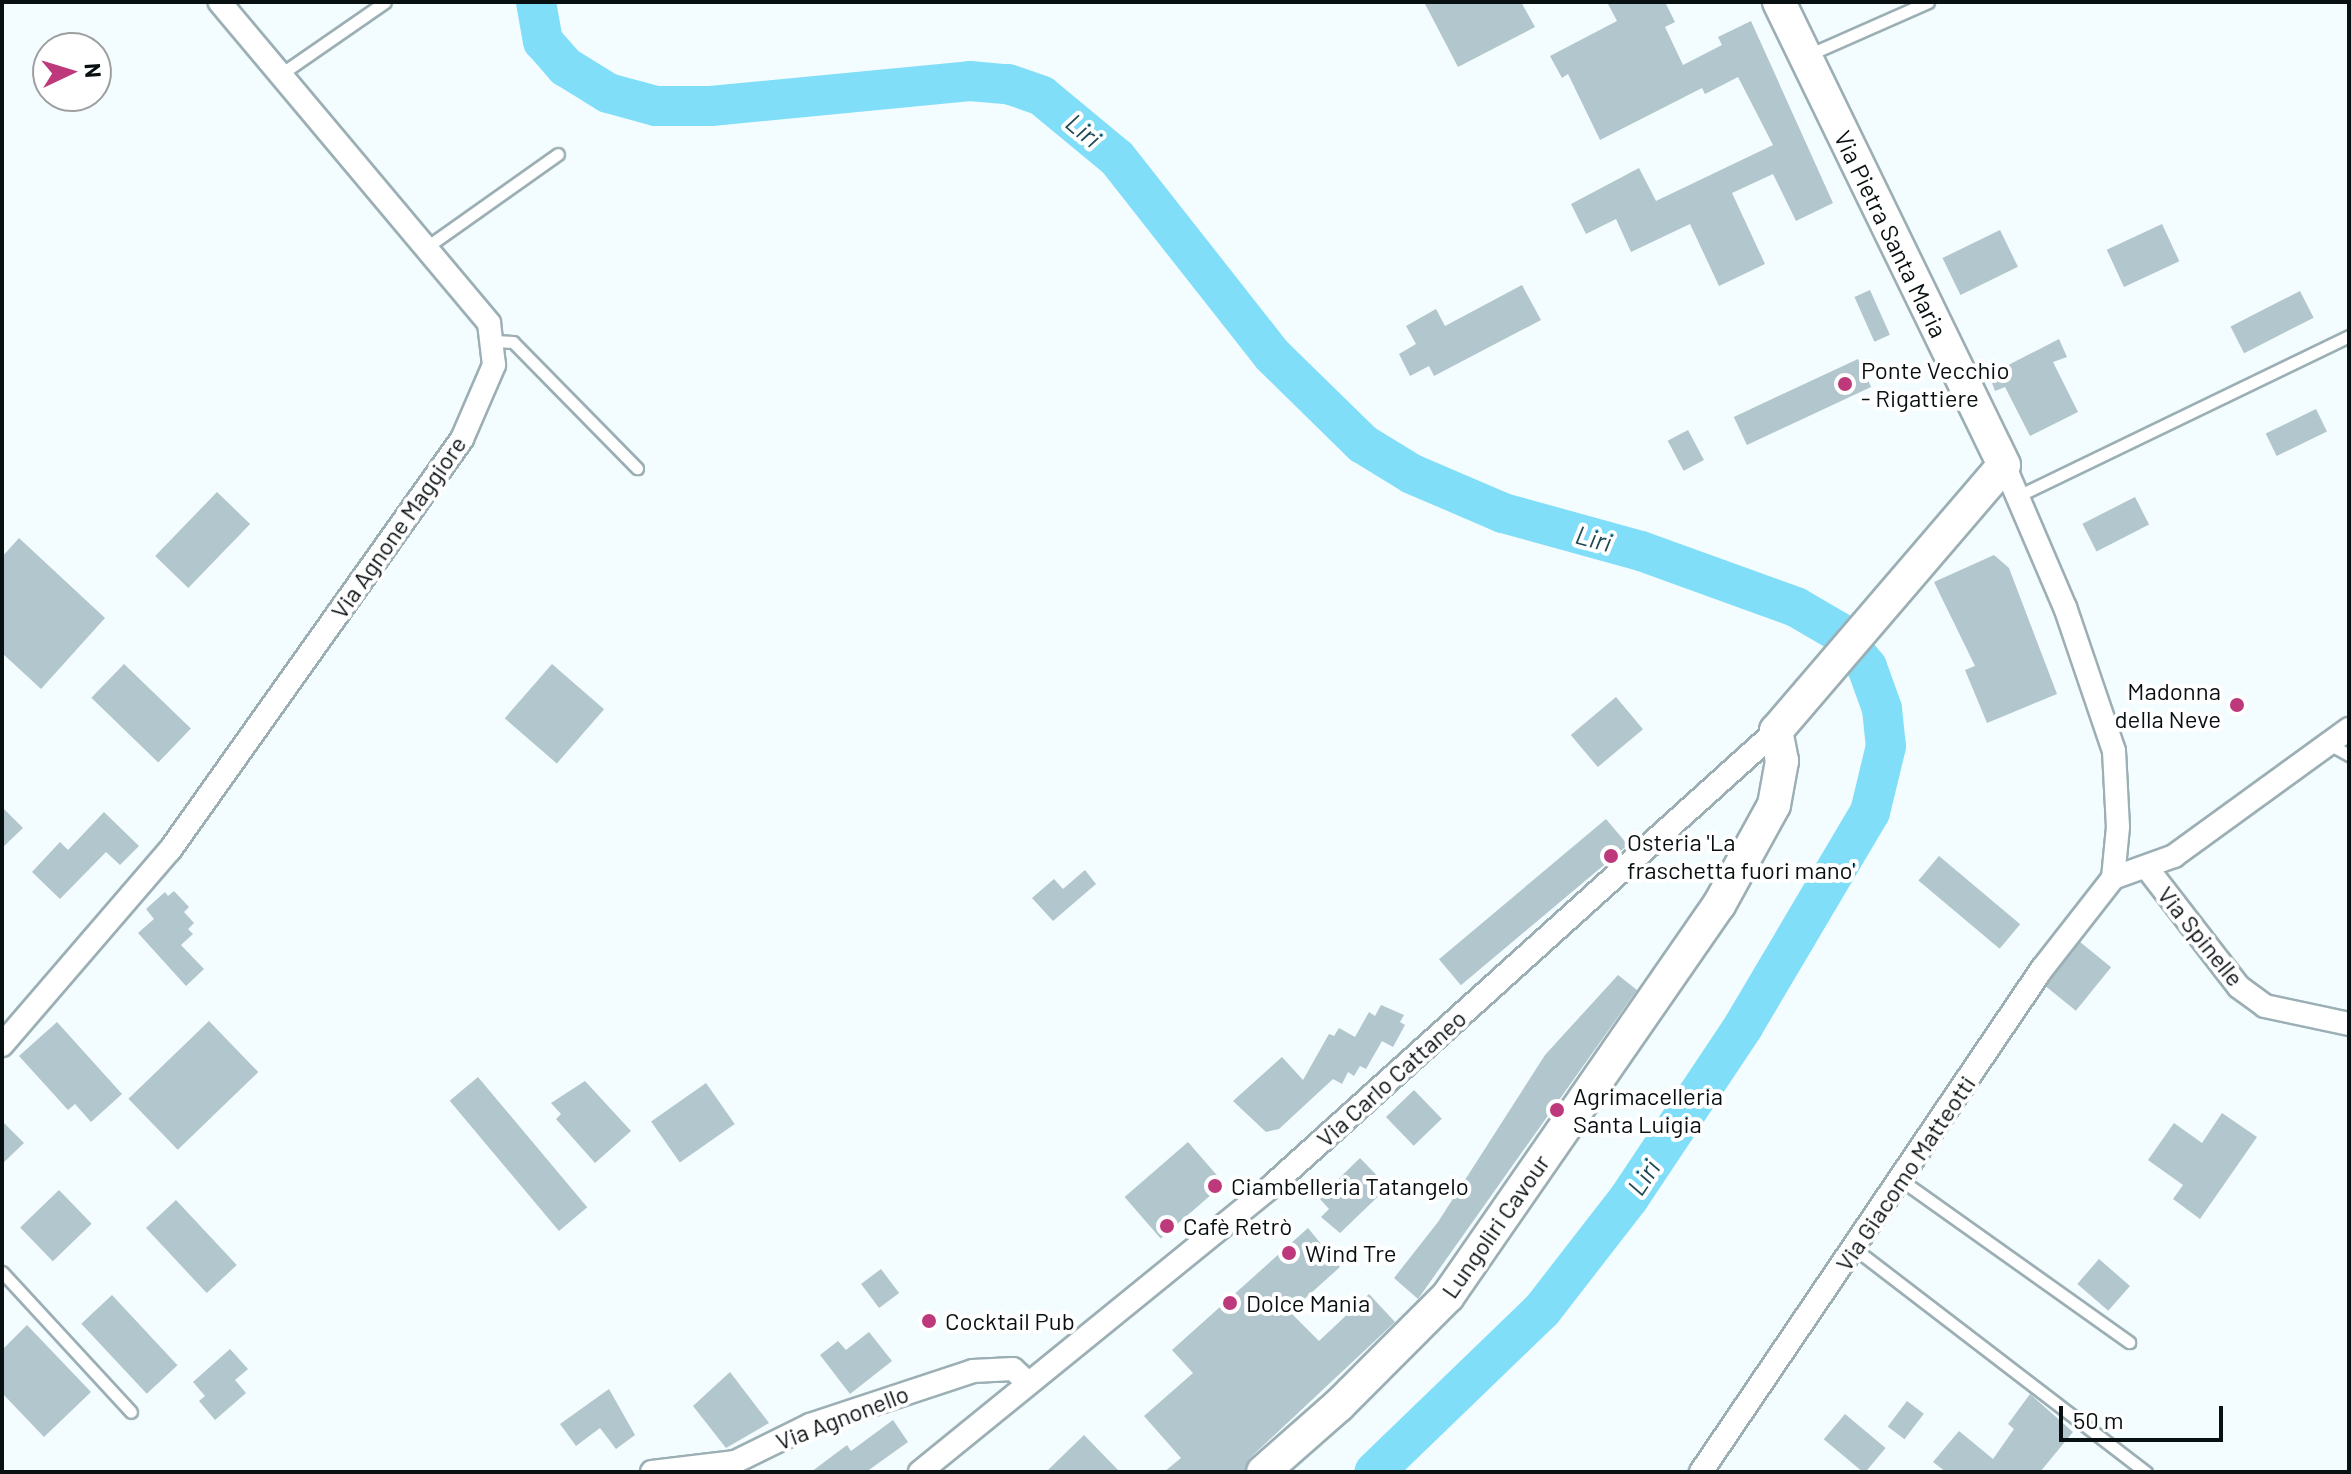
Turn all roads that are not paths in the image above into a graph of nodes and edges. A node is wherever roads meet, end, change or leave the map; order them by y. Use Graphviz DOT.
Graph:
graph roads {
  1 [pos="220,2"];
  2 [pos="385,2"];
  3 [pos="1779,2"];
  4 [pos="1928,2"];
  5 [pos="1804,57"];
  6 [pos="281,74"];
  7 [pos="558,154"];
  8 [pos="428,246"];
  9 [pos="2349,336"];
  10 [pos="495,341"];
  11 [pos="2004,465"];
  12 [pos="637,468"];
  13 [pos="2018,496"];
  14 [pos="1784,722"];
  15 [pos="2349,729"];
  16 [pos="2340,750"];
  17 [pos="2147,868"];
  18 [pos="2113,878"];
  19 [pos="2349,1024"];
  20 [pos="2,1045"];
  21 [pos="1901,1180"];
  22 [pos="1855,1249"];
  23 [pos="2,1272"];
  24 [pos="2129,1342"];
  25 [pos="1028,1383"];
  26 [pos="131,1412"];
  27 [pos="652,1472"];
  28 [pos="920,1472"];
  29 [pos="1263,1472"];
  30 [pos="1701,1472"];
  31 [pos="2146,1472"];
  1 -- 6 [label="street"];
  2 -- 6 [label="lane"];
  3 -- 5 [label="street, Via Pietra Santa Maria"];
  4 -- 5 [label="lane"];
  5 -- 11 [label="street, Via Pietra Santa Maria"];
  6 -- 8 [label="street"];
  7 -- 8 [label="lane"];
  8 -- 10 [label="street"];
  9 -- 13 [label="lane"];
  10 -- 12 [label="lane"];
  10 -- 20 [label="street, Via Agnone Maggiore"];
  11 -- 13 [label="street"];
  11 -- 14 [label="street"];
  13 -- 18 [label="street"];
  14 -- 25 [label="street, Via Carlo Cattaneo"];
  14 -- 29 [label="street, Lungoliri Cavour"];
  15 -- 16 [label="street"];
  16 -- 17 [label="street"];
  17 -- 18 [label="street"];
  17 -- 19 [label="street, Via Spinelle"];
  18 -- 21 [label="street, Via Giacomo Matteotti"];
  21 -- 22 [label="street, Via Giacomo Matteotti"];
  21 -- 24 [label="lane"];
  22 -- 30 [label="street, Via Giacomo Matteotti"];
  22 -- 31 [label="lane"];
  23 -- 26 [label="lane"];
  25 -- 27 [label="street, Via Agnonello"];
  25 -- 28 [label="street, Via Carlo Cattaneo"];
}
